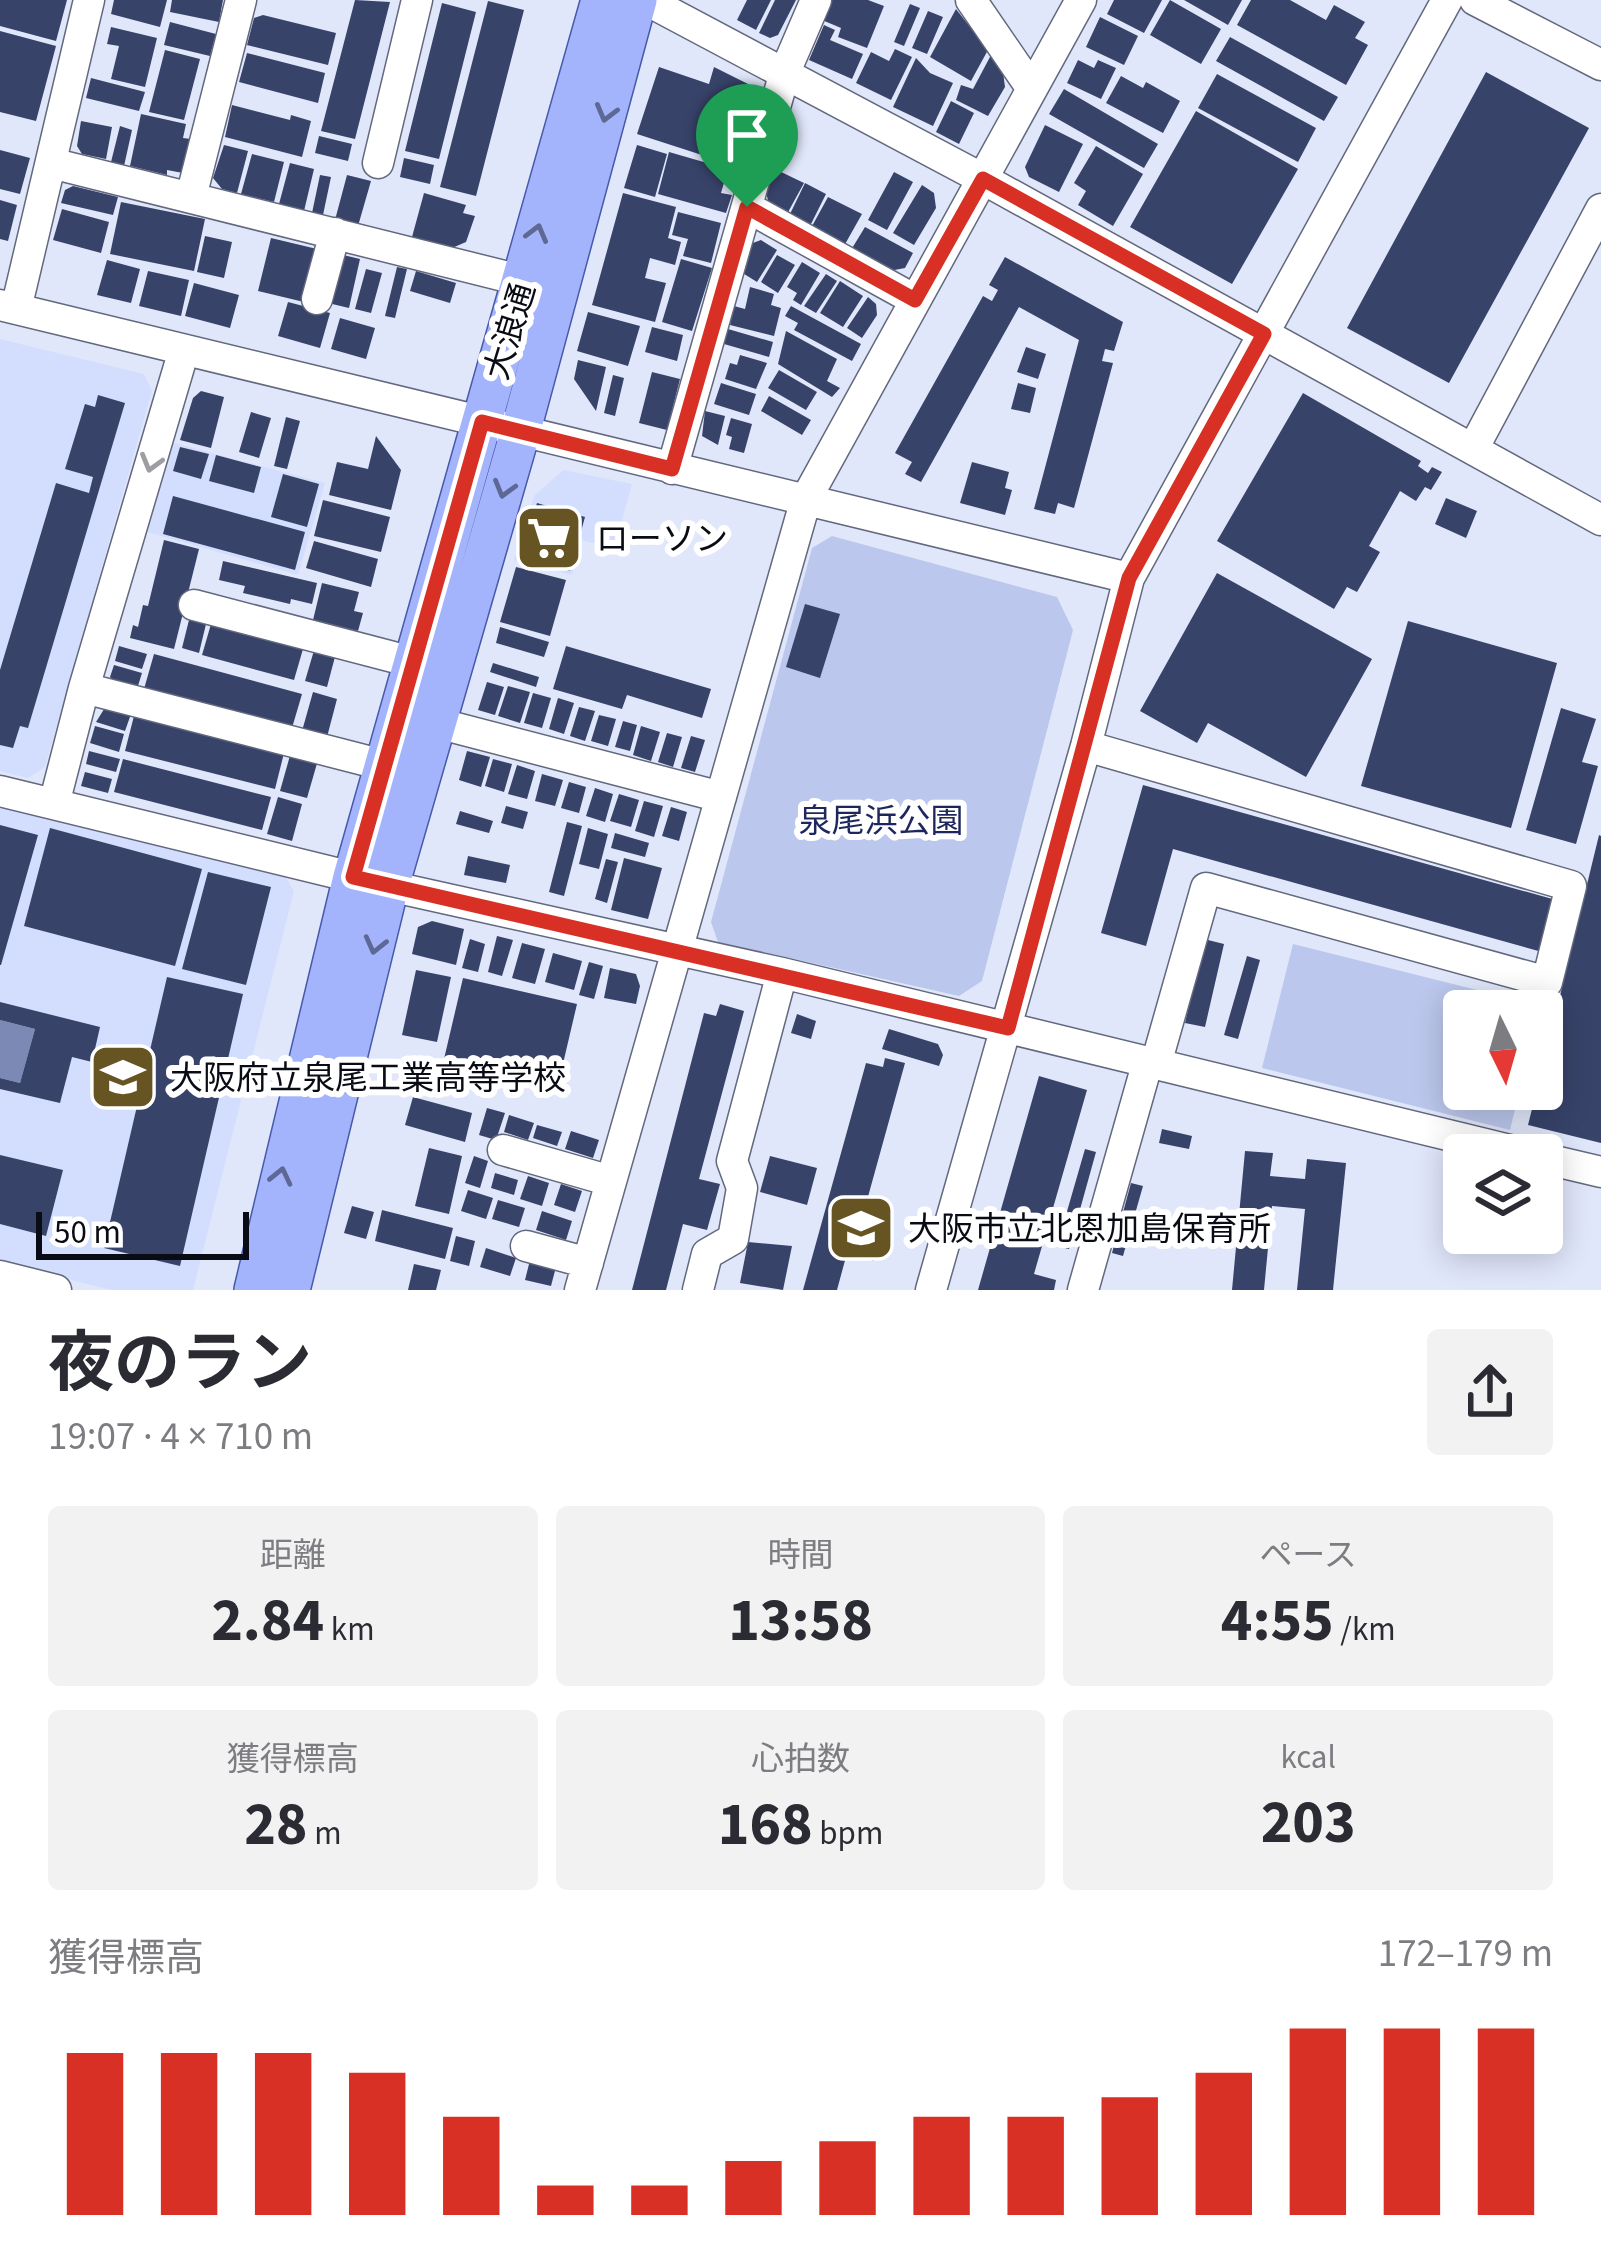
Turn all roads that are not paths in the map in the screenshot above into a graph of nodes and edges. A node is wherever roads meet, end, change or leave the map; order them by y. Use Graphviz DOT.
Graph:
graph roads {
  1 [pos="88,0"];
  2 [pos="241,0"];
  3 [pos="417,0"];
  4 [pos="602,0"];
  5 [pos="637,0"];
  6 [pos="646,0"];
  7 [pos="816,0"];
  8 [pos="971,0"];
  9 [pos="1081,0"];
  10 [pos="1447,0"];
  11 [pos="1475,0"];
  12 [pos="1601,65"];
  13 [pos="785,72"];
  14 [pos="1032,89"];
  15 [pos="51,163"];
  16 [pos="377,163"];
  17 [pos="983,179"];
  18 [pos="191,197"];
  19 [pos="747,207"];
  20 [pos="1601,209"];
  21 [pos="335,233"];
  22 [pos="524,281"];
  23 [pos="317,299"];
  24 [pos="915,300"];
  25 [pos="8,307"];
  26 [pos="1264,334"];
  27 [pos="184,350"];
  28 [pos="482,422"];
  29 [pos="520,433"];
  30 [pos="1473,449"];
  31 [pos="672,469"];
  32 [pos="806,499"];
  33 [pos="1601,520"];
  34 [pos="1129,578"];
  35 [pos="194,605"];
  36 [pos="416,663"];
  37 [pos="84,688"];
  38 [pos="437,723"];
  39 [pos="1086,746"];
  40 [pos="387,766"];
  41 [pos="0,791"];
  42 [pos="721,797"];
  43 [pos="55,804"];
  44 [pos="371,881"];
  45 [pos="678,949"];
  46 [pos="782,973"];
  47 [pos="1008,1028"];
  48 [pos="1152,1063"];
  49 [pos="1444,1134"];
  50 [pos="503,1150"];
  51 [pos="1563,1163"];
  52 [pos="1601,1172"];
  53 [pos="611,1181"];
  54 [pos="526,1246"];
  55 [pos="0,1276"];
  56 [pos="584,1277"];
  57 [pos="56,1290"];
  58 [pos="254,1290"];
  59 [pos="290,1290"];
  60 [pos="698,1290"];
  61 [pos="932,1290"];
  62 [pos="1083,1290"];
  1 -- 15 [label="street"];
  2 -- 18 [label="street"];
  3 -- 16 [label="street"];
  22 -- 4 [label="main road, 大浪通, one-way"];
  5 -- 29 [label="main road, 大浪通, one-way"];
  6 -- 13 [label="street"];
  7 -- 13 [label="street"];
  8 -- 14 [label="street"];
  9 -- 14 [label="street"];
  10 -- 26 [label="street"];
  11 -- 12 [label="street"];
  13 -- 17 [label="street"];
  13 -- 19 [label="street"];
  14 -- 17 [label="street"];
  15 -- 18 [label="street"];
  15 -- 25 [label="street"];
  17 -- 24 [label="street"];
  17 -- 26 [label="street"];
  18 -- 21 [label="street"];
  19 -- 24 [label="street"];
  19 -- 31 [label="street"];
  20 -- 30 [label="street"];
  21 -- 22 [label="street"];
  21 -- 23 [label="street"];
  22 -- 28 [label="main road, 大浪通"];
  24 -- 32 [label="street"];
  25 -- 27 [label="street"];
  26 -- 30 [label="street"];
  26 -- 34 [label="street"];
  27 -- 28 [label="street"];
  27 -- 37 [label="street, one-way"];
  28 -- 29 [label="street"];
  28 -- 36 [label="main road, 大浪通"];
  29 -- 31 [label="street"];
  29 -- 38 [label="main road, 大浪通, one-way"];
  30 -- 33 [label="street"];
  31 -- 32 [label="street"];
  32 -- 34 [label="street"];
  32 -- 42 [label="street"];
  34 -- 39 [label="street"];
  35 -- 36 [label="street"];
  36 -- 40 [label="main road, 大浪通"];
  37 -- 40 [label="street"];
  37 -- 43 [label="street"];
  38 -- 42 [label="street"];
  38 -- 44 [label="main road, 大浪通"];
  39 -- 47 [label="street"];
  39 -- 48 [label="street"];
  40 -- 44 [label="main road, 大浪通"];
  41 -- 43 [label="street"];
  42 -- 45 [label="street"];
  43 -- 44 [label="street"];
  44 -- 45 [label="street"];
  58 -- 44 [label="main road, 大浪通, one-way"];
  44 -- 59 [label="main road, 大浪通, one-way"];
  45 -- 46 [label="street"];
  45 -- 53 [label="street"];
  46 -- 47 [label="street"];
  46 -- 60 [label="street"];
  47 -- 48 [label="street"];
  47 -- 61 [label="street"];
  48 -- 49 [label="street"];
  48 -- 62 [label="street"];
  50 -- 53 [label="street"];
  51 -- 52 [label="street"];
  53 -- 56 [label="street"];
  54 -- 56 [label="street"];
  55 -- 57 [label="street"];
}
